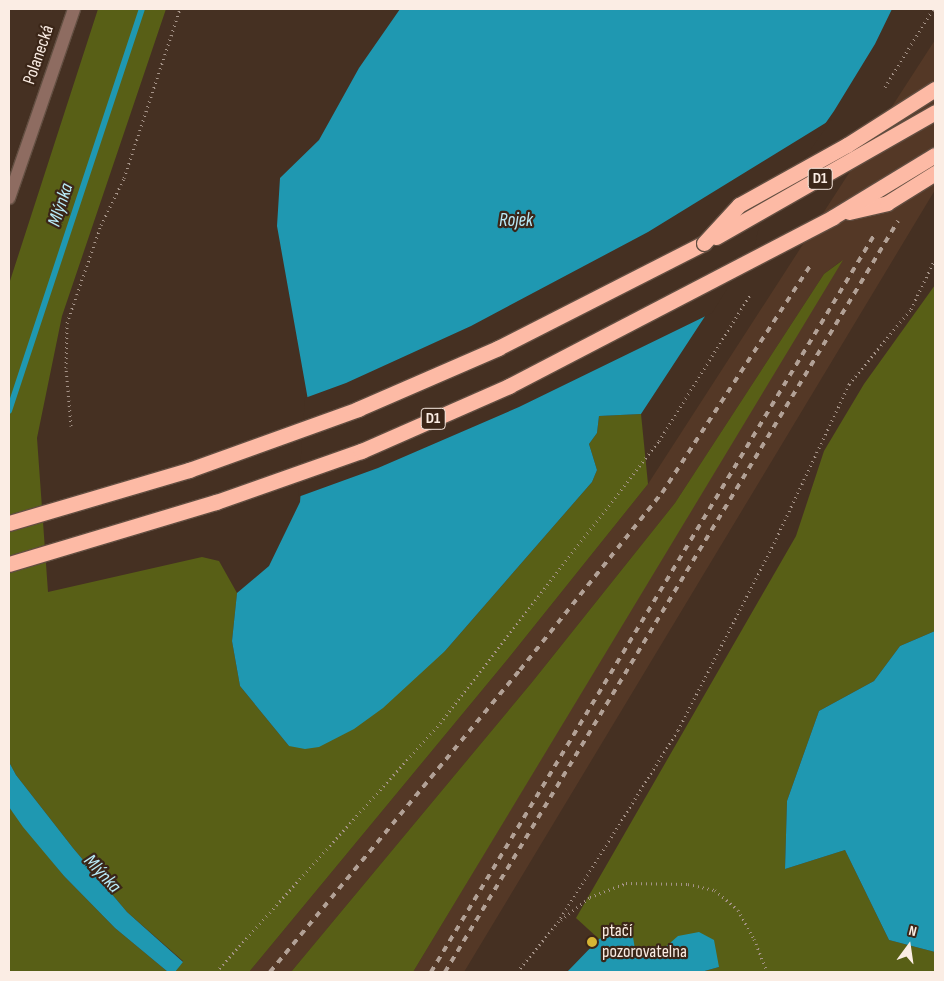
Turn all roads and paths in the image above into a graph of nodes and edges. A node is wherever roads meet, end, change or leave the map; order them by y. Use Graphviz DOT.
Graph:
graph roads {
  1 [pos="74,9"];
  2 [pos="180,9"];
  3 [pos="933,9"];
  4 [pos="885,87"];
  5 [pos="935,89"];
  6 [pos="935,112"];
  7 [pos="935,155"];
  8 [pos="935,174"];
  9 [pos="9,198"];
  10 [pos="833,216"];
  11 [pos="704,243"];
  12 [pos="935,259"];
  13 [pos="750,295"];
  14 [pos="71,426"];
  15 [pos="9,523"];
  16 [pos="9,564"];
  17 [pos="558,922"];
  18 [pos="216,972"];
  19 [pos="517,972"];
  20 [pos="767,972"];
  1 -- 9 [label="street, Polanecká"];
  2 -- 14 [label="path"];
  3 -- 4 [label="path"];
  5 -- 11 [label="highway, bridge"];
  6 -- 11 [label="highway, D1, bridge"];
  7 -- 10 [label="highway, D1, bridge"];
  8 -- 10 [label="highway, bridge"];
  10 -- 16 [label="highway, D1, bridge"];
  11 -- 15 [label="highway, D1"];
  12 -- 17 [label="path"];
  13 -- 18 [label="path"];
  17 -- 19 [label="path"];
  17 -- 20 [label="path"];
}
